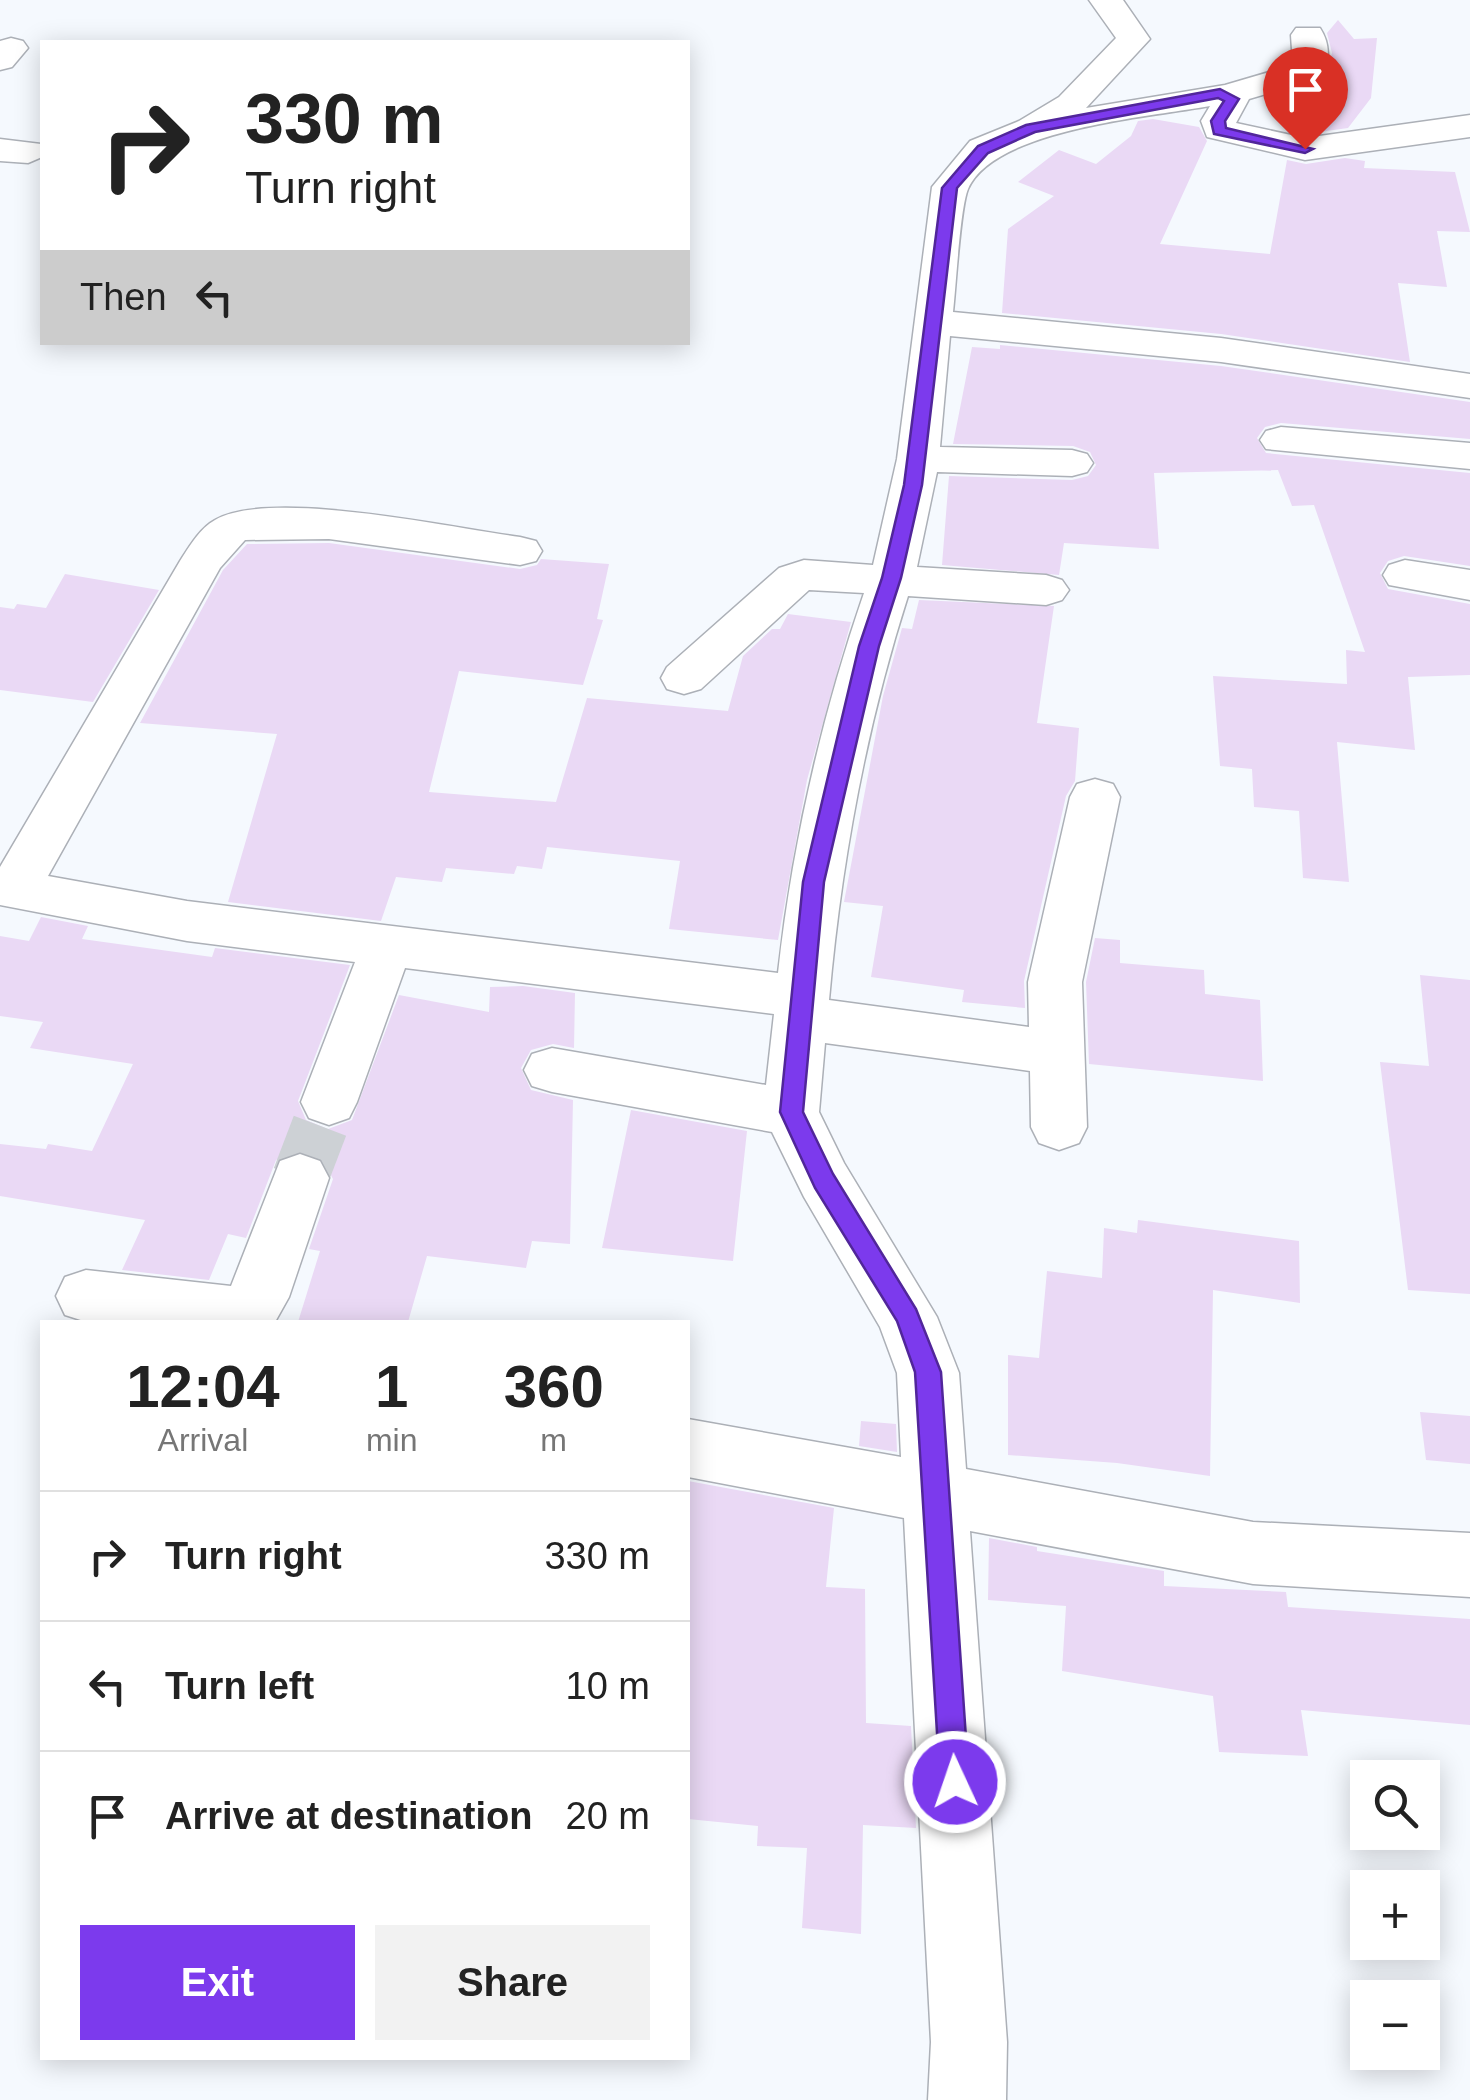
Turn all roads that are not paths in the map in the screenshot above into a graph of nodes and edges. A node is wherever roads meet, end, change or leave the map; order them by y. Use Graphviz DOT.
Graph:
graph roads {
  1 [pos="1106,0"];
  2 [pos="1308,35"];
  3 [pos="1227,95"];
  4 [pos="1470,126"];
  5 [pos="1031,128"];
  6 [pos="1435,131"];
  7 [pos="1470,149"];
  8 [pos="932,322"];
  9 [pos="1470,386"];
  10 [pos="1281,440"];
  11 [pos="1470,456"];
  12 [pos="918,460"];
  13 [pos="1072,463"];
  14 [pos="520,551"];
  15 [pos="1405,575"];
  16 [pos="892,578"];
  17 [pos="1470,586"];
  18 [pos="1046,590"];
  19 [pos="684,678"];
  20 [pos="1095,797"];
  21 [pos="8,888"];
  22 [pos="387,946"];
  23 [pos="801,1008"];
  24 [pos="1056,1053"];
  25 [pos="552,1070"];
  26 [pos="329,1102"];
  27 [pos="791,1112"];
  28 [pos="1058,1127"];
  29 [pos="300,1178"];
  30 [pos="86,1296"];
  31 [pos="690,1448"];
  32 [pos="936,1496"];
  33 [pos="1470,1565"];
  34 [pos="967,2100"];
  1 -- 5 [label="street"];
  2 -- 3 [label="street"];
  3 -- 5 [label="street"];
  3 -- 6 [label="street"];
  4 -- 6 [label="street"];
  5 -- 8 [label="street"];
  6 -- 7 [label="street"];
  8 -- 9 [label="street"];
  8 -- 12 [label="street"];
  10 -- 11 [label="street"];
  12 -- 13 [label="street"];
  12 -- 16 [label="street"];
  14 -- 21 [label="street"];
  15 -- 17 [label="street"];
  16 -- 18 [label="street"];
  16 -- 19 [label="street"];
  16 -- 23 [label="street"];
  20 -- 24 [label="street"];
  21 -- 22 [label="street"];
  22 -- 23 [label="street"];
  22 -- 26 [label="street"];
  23 -- 24 [label="street"];
  23 -- 27 [label="street"];
  24 -- 28 [label="street"];
  25 -- 27 [label="street"];
  27 -- 32 [label="street"];
  29 -- 30 [label="street"];
  31 -- 32 [label="street"];
  32 -- 33 [label="street"];
  32 -- 34 [label="street"];
}
